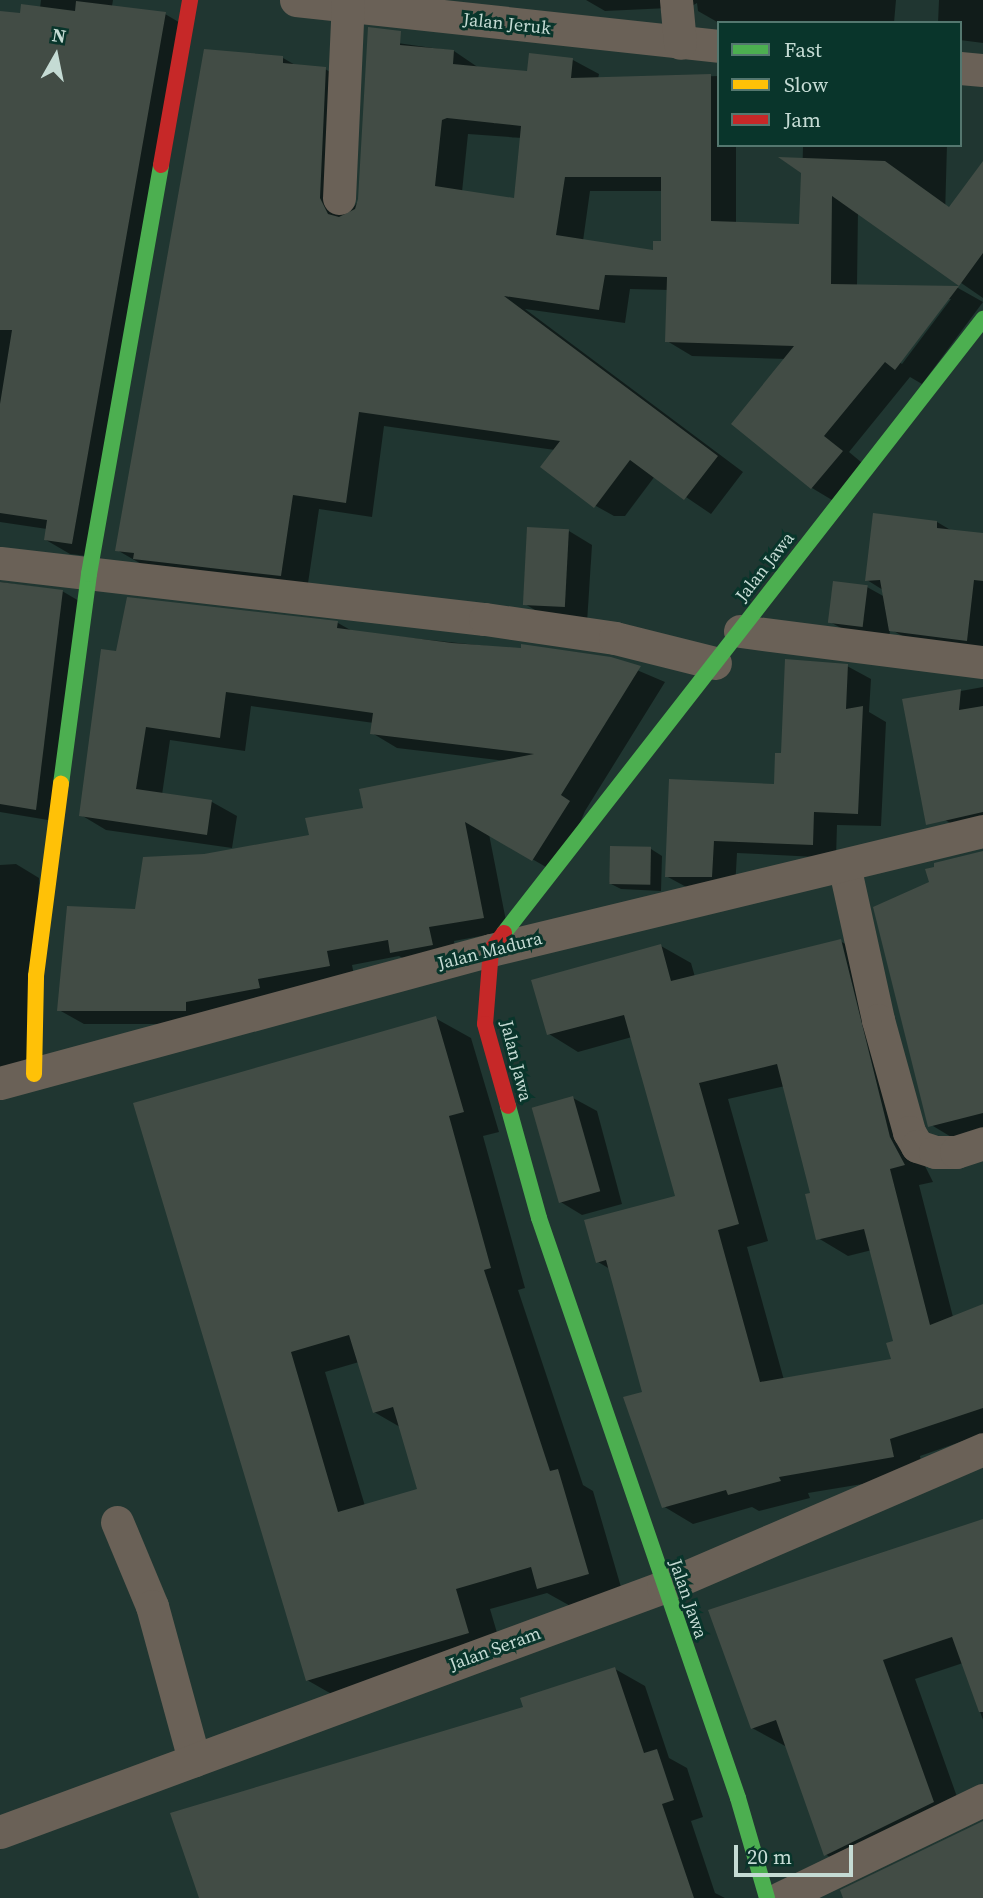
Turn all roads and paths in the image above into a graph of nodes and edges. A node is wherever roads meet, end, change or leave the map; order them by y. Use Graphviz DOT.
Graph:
graph roads {
  1 [pos="190,0"];
  2 [pos="296,0"];
  3 [pos="676,0"];
  4 [pos="348,3"];
  5 [pos="680,43"];
  6 [pos="717,46"];
  7 [pos="962,68"];
  8 [pos="983,70"];
  9 [pos="340,198"];
  10 [pos="983,319"];
  11 [pos="0,563"];
  12 [pos="89,574"];
  13 [pos="740,631"];
  14 [pos="983,662"];
  15 [pos="715,663"];
  16 [pos="983,831"];
  17 [pos="844,865"];
  18 [pos="491,950"];
  19 [pos="34,1074"];
  20 [pos="0,1083"];
  21 [pos="983,1143"];
  22 [pos="983,1449"];
  23 [pos="117,1521"];
  24 [pos="663,1587"];
  25 [pos="194,1760"];
  26 [pos="983,1800"];
  27 [pos="0,1832"];
  28 [pos="767,1898"];
  29 [pos="780,1898"];
  1 -- 12 [label="street"];
  2 -- 4 [label="street, Jalan Jeruk"];
  3 -- 5 [label="street"];
  4 -- 5 [label="street, Jalan Jeruk"];
  4 -- 9 [label="street"];
  5 -- 6 [label="street, Jalan Jeruk"];
  7 -- 8 [label="street"];
  10 -- 13 [label="street, Jalan Jawa"];
  11 -- 12 [label="street"];
  12 -- 15 [label="street"];
  12 -- 19 [label="street"];
  13 -- 14 [label="street"];
  13 -- 15 [label="street, Jalan Jawa"];
  15 -- 18 [label="street, Jalan Jawa"];
  16 -- 17 [label="street, Jalan Madura"];
  17 -- 18 [label="street, Jalan Madura"];
  17 -- 21 [label="street"];
  18 -- 19 [label="street, Jalan Madura"];
  18 -- 24 [label="street, Jalan Jawa"];
  19 -- 20 [label="street, Jalan Madura"];
  22 -- 24 [label="street, Jalan Seram"];
  23 -- 25 [label="street"];
  24 -- 25 [label="street, Jalan Seram"];
  24 -- 28 [label="street, Jalan Jawa"];
  25 -- 27 [label="street, Jalan Seram"];
  26 -- 29 [label="street"];
}
